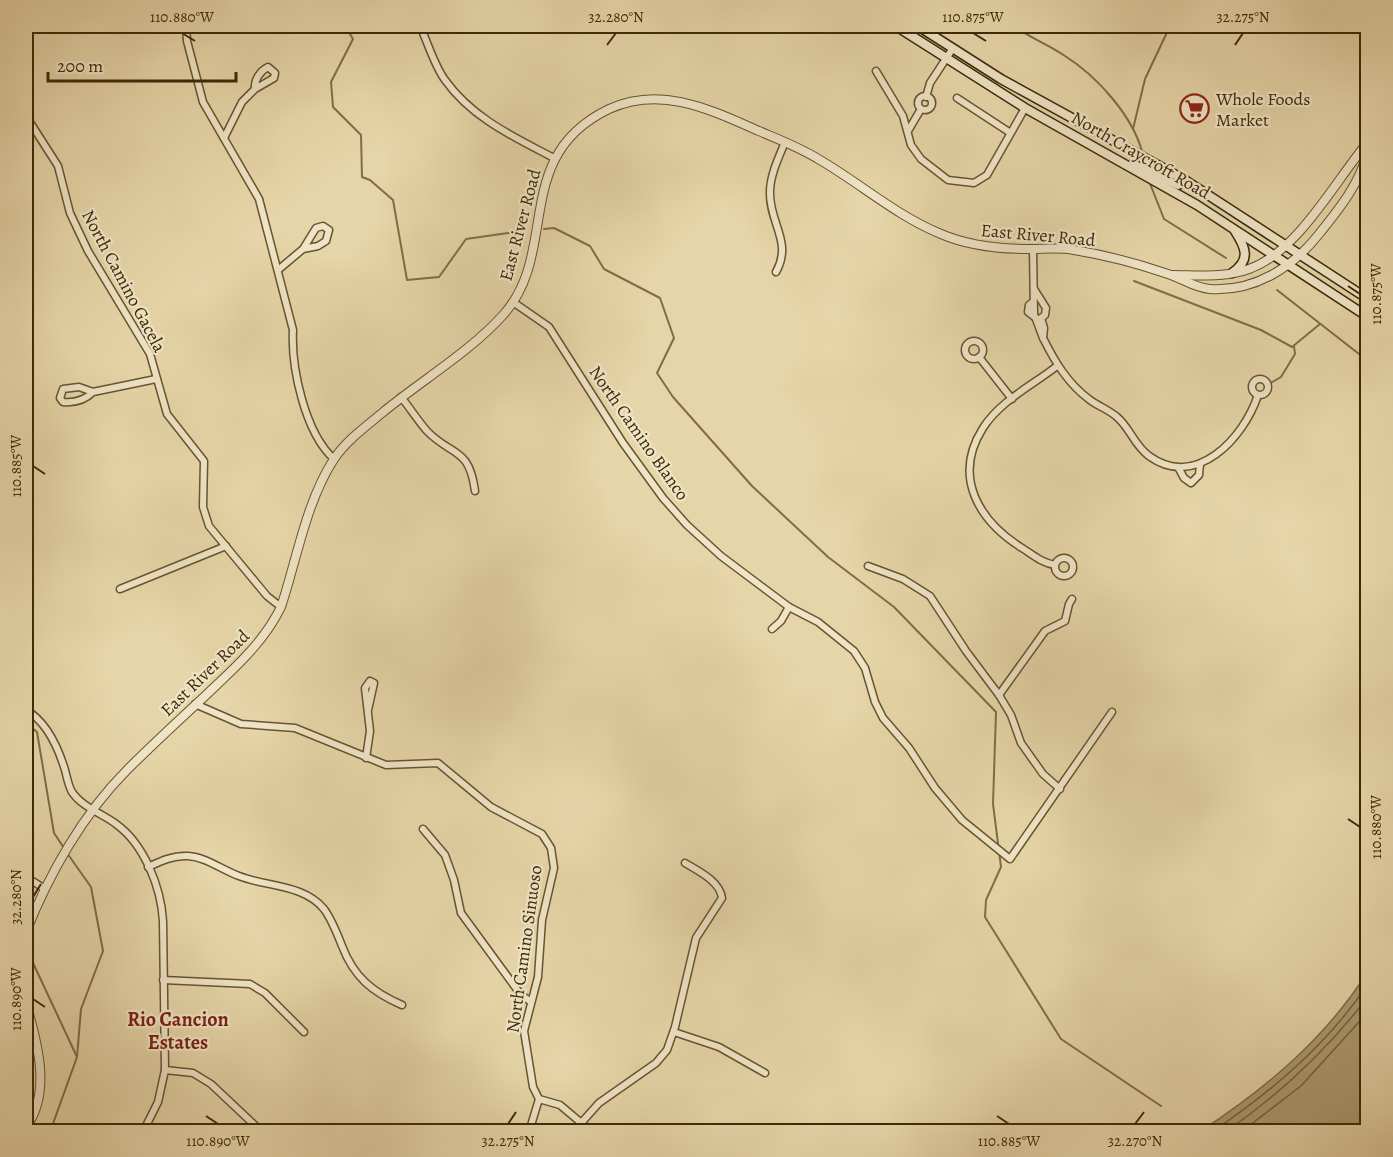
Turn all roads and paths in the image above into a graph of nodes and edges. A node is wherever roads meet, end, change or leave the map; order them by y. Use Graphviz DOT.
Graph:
graph roads {
  1 [pos="186,26"];
  2 [pos="420,26"];
  3 [pos="896,26"];
  4 [pos="918,26"];
  5 [pos="953,48"];
  6 [pos="946,58"];
  7 [pos="876,71"];
  8 [pos="255,89"];
  9 [pos="926,97"];
  10 [pos="957,98"];
  11 [pos="1024,108"];
  12 [pos="921,109"];
  13 [pos="26,116"];
  14 [pos="1064,130"];
  15 [pos="908,131"];
  16 [pos="1009,132"];
  17 [pos="224,138"];
  18 [pos="1111,140"];
  19 [pos="785,142"];
  20 [pos="1368,142"];
  21 [pos="1368,151"];
  22 [pos="554,158"];
  23 [pos="1140,169"];
  24 [pos="1185,180"];
  25 [pos="1233,228"];
  26 [pos="1286,245"];
  27 [pos="303,249"];
  28 [pos="1033,249"];
  29 [pos="1274,255"];
  30 [pos="1302,255"];
  31 [pos="1290,266"];
  32 [pos="278,270"];
  33 [pos="776,272"];
  34 [pos="1232,273"];
  35 [pos="1169,274"];
  36 [pos="1034,289"];
  37 [pos="1368,299"];
  38 [pos="513,302"];
  39 [pos="1368,317"];
  40 [pos="1038,319"];
  41 [pos="979,357"];
  42 [pos="1058,366"];
  43 [pos="156,379"];
  44 [pos="93,392"];
  45 [pos="1258,395"];
  46 [pos="401,397"];
  47 [pos="1012,399"];
  48 [pos="334,459"];
  49 [pos="1200,464"];
  50 [pos="1178,467"];
  51 [pos="475,491"];
  52 [pos="226,546"];
  53 [pos="1054,565"];
  54 [pos="868,566"];
  55 [pos="120,589"];
  56 [pos="1072,599"];
  57 [pos="281,607"];
  58 [pos="789,607"];
  59 [pos="772,629"];
  60 [pos="999,695"];
  61 [pos="195,705"];
  62 [pos="26,710"];
  63 [pos="368,710"];
  64 [pos="1112,712"];
  65 [pos="366,758"];
  66 [pos="1060,789"];
  67 [pos="93,810"];
  68 [pos="423,829"];
  69 [pos="685,863"];
  70 [pos="148,867"];
  71 [pos="26,876"];
  72 [pos="45,889"];
  73 [pos="26,932"];
  74 [pos="163,980"];
  75 [pos="530,1001"];
  76 [pos="26,1003"];
  77 [pos="402,1005"];
  78 [pos="304,1032"];
  79 [pos="674,1032"];
  80 [pos="165,1070"];
  81 [pos="765,1073"];
  82 [pos="539,1099"];
  83 [pos="582,1122"];
  84 [pos="26,1125"];
  85 [pos="143,1131"];
  86 [pos="262,1131"];
  87 [pos="529,1131"];
  88 [pos="592,1131"];
  1 -- 17 [label="street"];
  2 -- 22 [label="street"];
  3 -- 6 [label="main road, North Craycroft Road"];
  4 -- 5 [label="main road, North Craycroft Road"];
  5 -- 6 [label="street"];
  5 -- 18 [label="main road, North Craycroft Road"];
  6 -- 9 [label="street"];
  6 -- 11 [label="main road, North Craycroft Road"];
  7 -- 15 [label="street"];
  8 -- 17 [label="street"];
  9 -- 12 [label="street"];
  9 -- 12 [label="street"];
  10 -- 16 [label="street"];
  11 -- 14 [label="main road, North Craycroft Road"];
  11 -- 16 [label="street"];
  12 -- 15 [label="street"];
  13 -- 43 [label="street, North Camino Gacela"];
  14 -- 18 [label="main road"];
  14 -- 23 [label="main road, North Craycroft Road"];
  15 -- 16 [label="street"];
  17 -- 32 [label="street"];
  18 -- 24 [label="main road, North Craycroft Road"];
  19 -- 22 [label="street, East River Road"];
  19 -- 28 [label="street, East River Road"];
  19 -- 33 [label="street"];
  20 -- 26 [label="street, East River Road"];
  21 -- 30 [label="street, East River Road"];
  22 -- 38 [label="street, East River Road"];
  23 -- 24 [label="main road"];
  23 -- 25 [label="main road, North Craycroft Road"];
  24 -- 26 [label="main road, North Craycroft Road"];
  25 -- 29 [label="main road, North Craycroft Road"];
  25 -- 34 [label="main road"];
  26 -- 29 [label="street, East River Road"];
  26 -- 30 [label="main road, North Craycroft Road"];
  27 -- 27 [label="street"];
  27 -- 32 [label="street"];
  28 -- 35 [label="street, East River Road"];
  28 -- 36 [label="street"];
  29 -- 31 [label="main road, North Craycroft Road"];
  29 -- 34 [label="street, East River Road"];
  30 -- 31 [label="street, East River Road"];
  30 -- 37 [label="main road, North Craycroft Road"];
  31 -- 35 [label="street, East River Road"];
  31 -- 39 [label="main road, North Craycroft Road"];
  32 -- 48 [label="street"];
  34 -- 35 [label="street, East River Road"];
  36 -- 40 [label="street"];
  36 -- 40 [label="street"];
  38 -- 46 [label="street, East River Road"];
  38 -- 58 [label="street, North Camino Blanco"];
  40 -- 42 [label="street"];
  41 -- 47 [label="street"];
  42 -- 47 [label="street"];
  42 -- 50 [label="street"];
  43 -- 44 [label="street"];
  43 -- 52 [label="street, North Camino Gacela"];
  44 -- 44 [label="street"];
  45 -- 49 [label="street"];
  46 -- 48 [label="street, East River Road"];
  46 -- 51 [label="street"];
  47 -- 53 [label="street"];
  48 -- 57 [label="street, East River Road"];
  49 -- 50 [label="street"];
  49 -- 50 [label="street"];
  52 -- 55 [label="street"];
  52 -- 57 [label="street, North Camino Gacela"];
  54 -- 60 [label="street"];
  56 -- 60 [label="street"];
  57 -- 61 [label="street, East River Road"];
  58 -- 59 [label="street"];
  58 -- 66 [label="street, North Camino Blanco"];
  60 -- 66 [label="street"];
  61 -- 65 [label="street, North Camino Sinuoso"];
  61 -- 67 [label="street, East River Road"];
  62 -- 67 [label="street"];
  63 -- 65 [label="street"];
  64 -- 66 [label="street"];
  65 -- 75 [label="street, North Camino Sinuoso"];
  67 -- 70 [label="street"];
  67 -- 72 [label="street, East River Road"];
  68 -- 75 [label="street"];
  69 -- 79 [label="street"];
  70 -- 74 [label="street"];
  70 -- 77 [label="street"];
  71 -- 72 [label="street"];
  72 -- 73 [label="street, East River Road"];
  74 -- 78 [label="street"];
  74 -- 80 [label="street"];
  75 -- 82 [label="street, North Camino Sinuoso"];
  76 -- 84 [label="street"];
  79 -- 81 [label="street"];
  79 -- 83 [label="street"];
  80 -- 85 [label="street"];
  80 -- 86 [label="street"];
  82 -- 83 [label="street"];
  82 -- 87 [label="street"];
  83 -- 88 [label="street"];
}
